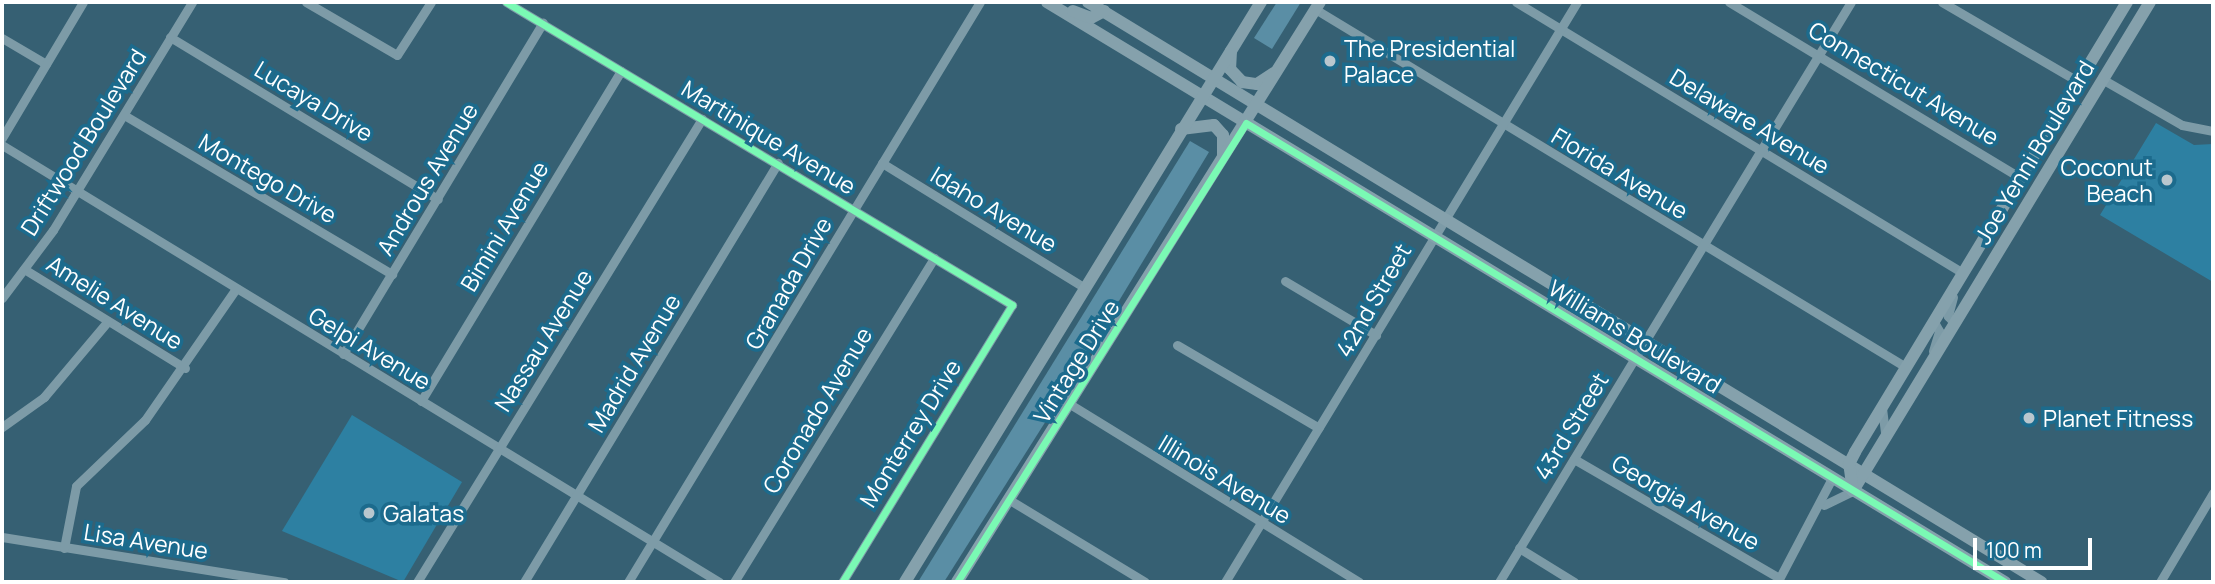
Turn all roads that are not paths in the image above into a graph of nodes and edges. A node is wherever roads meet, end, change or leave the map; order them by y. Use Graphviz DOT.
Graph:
graph roads {
  1 [pos="83,2"];
  2 [pos="192,2"];
  3 [pos="306,2"];
  4 [pos="431,2"];
  5 [pos="506,2"];
  6 [pos="980,2"];
  7 [pos="1049,2"];
  8 [pos="1088,2"];
  9 [pos="1261,2"];
  10 [pos="1516,2"];
  11 [pos="1577,2"];
  12 [pos="1729,2"];
  13 [pos="1850,2"];
  14 [pos="1942,2"];
  15 [pos="2150,2"];
  16 [pos="1317,5"];
  17 [pos="2124,7"];
  18 [pos="1104,11"];
  19 [pos="543,23"];
  20 [pos="1561,29"];
  21 [pos="170,37"];
  22 [pos="2,38"];
  23 [pos="1231,47"];
  24 [pos="1818,55"];
  25 [pos="46,64"];
  26 [pos="1279,68"];
  27 [pos="621,71"];
  28 [pos="1212,77"];
  29 [pos="2102,79"];
  30 [pos="2079,82"];
  31 [pos="1200,95"];
  32 [pos="1256,105"];
  33 [pos="124,115"];
  34 [pos="702,119"];
  35 [pos="1245,122"];
  36 [pos="1502,123"];
  37 [pos="1181,129"];
  38 [pos="2213,131"];
  39 [pos="2049,132"];
  40 [pos="2,138"];
  41 [pos="2,145"];
  42 [pos="1761,151"];
  43 [pos="1223,159"];
  44 [pos="778,163"];
  45 [pos="882,163"];
  46 [pos="2021,178"];
  47 [pos="2040,181"];
  48 [pos="77,192"];
  49 [pos="438,199"];
  50 [pos="853,209"];
  51 [pos="1444,218"];
  52 [pos="1433,236"];
  53 [pos="1704,247"];
  54 [pos="934,258"];
  55 [pos="24,268"];
  56 [pos="392,274"];
  57 [pos="1962,276"];
  58 [pos="1285,281"];
  59 [pos="1085,288"];
  60 [pos="236,290"];
  61 [pos="2,298"];
  62 [pos="1012,305"];
  63 [pos="108,321"];
  64 [pos="1934,322"];
  65 [pos="1954,323"];
  66 [pos="1377,335"];
  67 [pos="1646,340"];
  68 [pos="1177,345"];
  69 [pos="343,354"];
  70 [pos="1635,358"];
  71 [pos="1906,367"];
  72 [pos="185,368"];
  73 [pos="1925,372"];
  74 [pos="421,401"];
  75 [pos="1073,406"];
  76 [pos="1882,408"];
  77 [pos="2,427"];
  78 [pos="1319,428"];
  79 [pos="1881,445"];
  80 [pos="499,449"];
  81 [pos="1574,459"];
  82 [pos="1849,470"];
  83 [pos="1864,473"];
  84 [pos="1832,478"];
  85 [pos="1853,491"];
  86 [pos="2213,493"];
  87 [pos="577,497"];
  88 [pos="1008,499"];
  89 [pos="1820,509"];
  90 [pos="1261,523"];
  91 [pos="2,537"];
  92 [pos="653,543"];
  93 [pos="64,548"];
  94 [pos="1519,548"];
  95 [pos="2024,578"];
  96 [pos="1778,580"];
  97 [pos="284,582"];
  98 [pos="417,582"];
  99 [pos="524,582"];
  100 [pos="628,582"];
  101 [pos="719,582"];
  102 [pos="734,582"];
  103 [pos="842,582"];
  104 [pos="905,582"];
  105 [pos="957,582"];
  106 [pos="1145,582"];
  107 [pos="1225,582"];
  108 [pos="1359,582"];
  109 [pos="1499,582"];
  110 [pos="1574,582"];
  111 [pos="2005,582"];
  112 [pos="2041,582"];
  113 [pos="2160,582"];
  1 -- 25 [label="street"];
  2 -- 21 [label="street, Driftwood Boulevard"];
  3 -- 4 [label="street"];
  5 -- 19 [label="street, Martinique Avenue"];
  6 -- 45 [label="street, Granada Drive"];
  7 -- 18 [label="street"];
  7 -- 31 [label="street, Williams Boulevard"];
  8 -- 18 [label="street, Williams Boulevard"];
  9 -- 23 [label="street, Vintage Drive"];
  10 -- 20 [label="street, Delaware Avenue"];
  11 -- 20 [label="street, 42nd Street"];
  12 -- 24 [label="street, Connecticut Avenue"];
  13 -- 24 [label="street, 43rd Street"];
  14 -- 30 [label="street"];
  15 -- 29 [label="street, Joe Yenni Boulevard"];
  16 -- 26 [label="street, Vintage Drive"];
  16 -- 36 [label="street, Florida Avenue"];
  17 -- 29 [label="street"];
  17 -- 30 [label="street, Joe Yenni Boulevard"];
  18 -- 28 [label="street, Williams Boulevard"];
  19 -- 27 [label="street, Martinique Avenue"];
  19 -- 49 [label="street, Androus Avenue"];
  20 -- 36 [label="street, 42nd Street"];
  20 -- 42 [label="street, Delaware Avenue"];
  21 -- 33 [label="street, Driftwood Boulevard"];
  21 -- 49 [label="street, Lucaya Drive"];
  22 -- 25 [label="street"];
  23 -- 26 [label="street"];
  23 -- 28 [label="street, Vintage Drive"];
  24 -- 42 [label="street, 43rd Street"];
  24 -- 46 [label="street, Connecticut Avenue"];
  25 -- 40 [label="street"];
  26 -- 32 [label="street, Vintage Drive"];
  27 -- 34 [label="street, Martinique Avenue"];
  27 -- 74 [label="street, Bimini Avenue"];
  28 -- 31 [label="street, Vintage Drive"];
  28 -- 32 [label="street, Williams Boulevard"];
  29 -- 38 [label="street"];
  29 -- 47 [label="street, Joe Yenni Boulevard"];
  30 -- 39 [label="street, Joe Yenni Boulevard"];
  31 -- 35 [label="street, Williams Boulevard"];
  31 -- 37 [label="street, Vintage Drive"];
  32 -- 35 [label="street, Vintage Drive"];
  32 -- 51 [label="street, Williams Boulevard"];
  33 -- 48 [label="street, Driftwood Boulevard"];
  33 -- 56 [label="street, Montego Drive"];
  34 -- 44 [label="street, Martinique Avenue"];
  34 -- 80 [label="street, Nassau Avenue"];
  35 -- 43 [label="street, Vintage Drive"];
  35 -- 52 [label="street, Williams Boulevard"];
  36 -- 51 [label="street, 42nd Street"];
  36 -- 53 [label="street, Florida Avenue"];
  37 -- 43 [label="street"];
  37 -- 59 [label="street, Vintage Drive"];
  39 -- 46 [label="street, Joe Yenni Boulevard"];
  39 -- 47 [label="street"];
  41 -- 48 [label="street, Gelpi Avenue"];
  42 -- 53 [label="street, 43rd Street"];
  42 -- 57 [label="street, Delaware Avenue"];
  43 -- 75 [label="street, Vintage Drive"];
  44 -- 50 [label="street, Martinique Avenue"];
  44 -- 87 [label="street, Madrid Avenue"];
  45 -- 50 [label="street, Granada Drive"];
  45 -- 59 [label="street, Idaho Avenue"];
  46 -- 57 [label="street, Joe Yenni Boulevard"];
  47 -- 65 [label="street, Joe Yenni Boulevard"];
  48 -- 55 [label="street, Driftwood Boulevard"];
  48 -- 60 [label="street, Gelpi Avenue"];
  49 -- 56 [label="street, Androus Avenue"];
  50 -- 54 [label="street, Martinique Avenue"];
  50 -- 92 [label="street, Granada Drive"];
  51 -- 52 [label="street, 42nd Street"];
  51 -- 67 [label="street, Williams Boulevard"];
  52 -- 66 [label="street, 42nd Street"];
  52 -- 70 [label="street, Williams Boulevard"];
  53 -- 67 [label="street, 43rd Street"];
  53 -- 71 [label="street, Florida Avenue"];
  54 -- 62 [label="street, Martinique Avenue"];
  54 -- 102 [label="street, Coronado Avenue"];
  55 -- 61 [label="street, Driftwood Boulevard"];
  55 -- 63 [label="street, Amelie Avenue"];
  56 -- 69 [label="street, Androus Avenue"];
  57 -- 64 [label="street, Joe Yenni Boulevard"];
  57 -- 65 [label="street, Joe Yenni Boulevard"];
  58 -- 66 [label="street"];
  59 -- 104 [label="street, Vintage Drive"];
  60 -- 69 [label="street, Gelpi Avenue"];
  60 -- 72 [label="street"];
  62 -- 103 [label="street, Monterrey Drive"];
  63 -- 72 [label="street, Amelie Avenue"];
  63 -- 77 [label="street"];
  64 -- 71 [label="street, Joe Yenni Boulevard"];
  64 -- 73 [label="street, Joe Yenni Boulevard"];
  65 -- 73 [label="street, Joe Yenni Boulevard"];
  66 -- 78 [label="street, 42nd Street"];
  67 -- 70 [label="street, 43rd Street"];
  67 -- 82 [label="street, Williams Boulevard"];
  68 -- 78 [label="street"];
  69 -- 74 [label="street, Gelpi Avenue"];
  70 -- 81 [label="street, 43rd Street"];
  70 -- 84 [label="street, Williams Boulevard"];
  71 -- 76 [label="street, Joe Yenni Boulevard"];
  72 -- 93 [label="street"];
  73 -- 79 [label="street, Joe Yenni Boulevard"];
  74 -- 80 [label="street, Gelpi Avenue"];
  75 -- 88 [label="street, Vintage Drive"];
  75 -- 90 [label="street, Illinois Avenue"];
  76 -- 79 [label="street, Joe Yenni Boulevard"];
  76 -- 82 [label="street, Joe Yenni Boulevard"];
  78 -- 90 [label="street, 42nd Street"];
  79 -- 83 [label="street, Joe Yenni Boulevard"];
  80 -- 87 [label="street, Gelpi Avenue"];
  80 -- 98 [label="street, Nassau Avenue"];
  81 -- 94 [label="street, 43rd Street"];
  81 -- 96 [label="street, Georgia Avenue"];
  82 -- 83 [label="street, Williams Boulevard"];
  82 -- 84 [label="street"];
  82 -- 85 [label="street"];
  83 -- 85 [label="street, Joe Yenni Boulevard"];
  83 -- 95 [label="street, Williams Boulevard"];
  84 -- 85 [label="street, Williams Boulevard"];
  84 -- 89 [label="street"];
  85 -- 89 [label="street"];
  85 -- 111 [label="street, Williams Boulevard"];
  86 -- 113 [label="street"];
  87 -- 92 [label="street, Gelpi Avenue"];
  87 -- 99 [label="street, Madrid Avenue"];
  88 -- 105 [label="street, Vintage Drive"];
  88 -- 106 [label="street"];
  89 -- 96 [label="street"];
  90 -- 107 [label="street, 42nd Street"];
  90 -- 108 [label="street, Illinois Avenue"];
  91 -- 93 [label="street, Lisa Avenue"];
  92 -- 100 [label="street, Granada Drive"];
  92 -- 101 [label="street, Gelpi Avenue"];
  93 -- 97 [label="street, Lisa Avenue"];
  94 -- 109 [label="street, 43rd Street"];
  94 -- 110 [label="street"];
  95 -- 112 [label="street, Williams Boulevard"];
}
